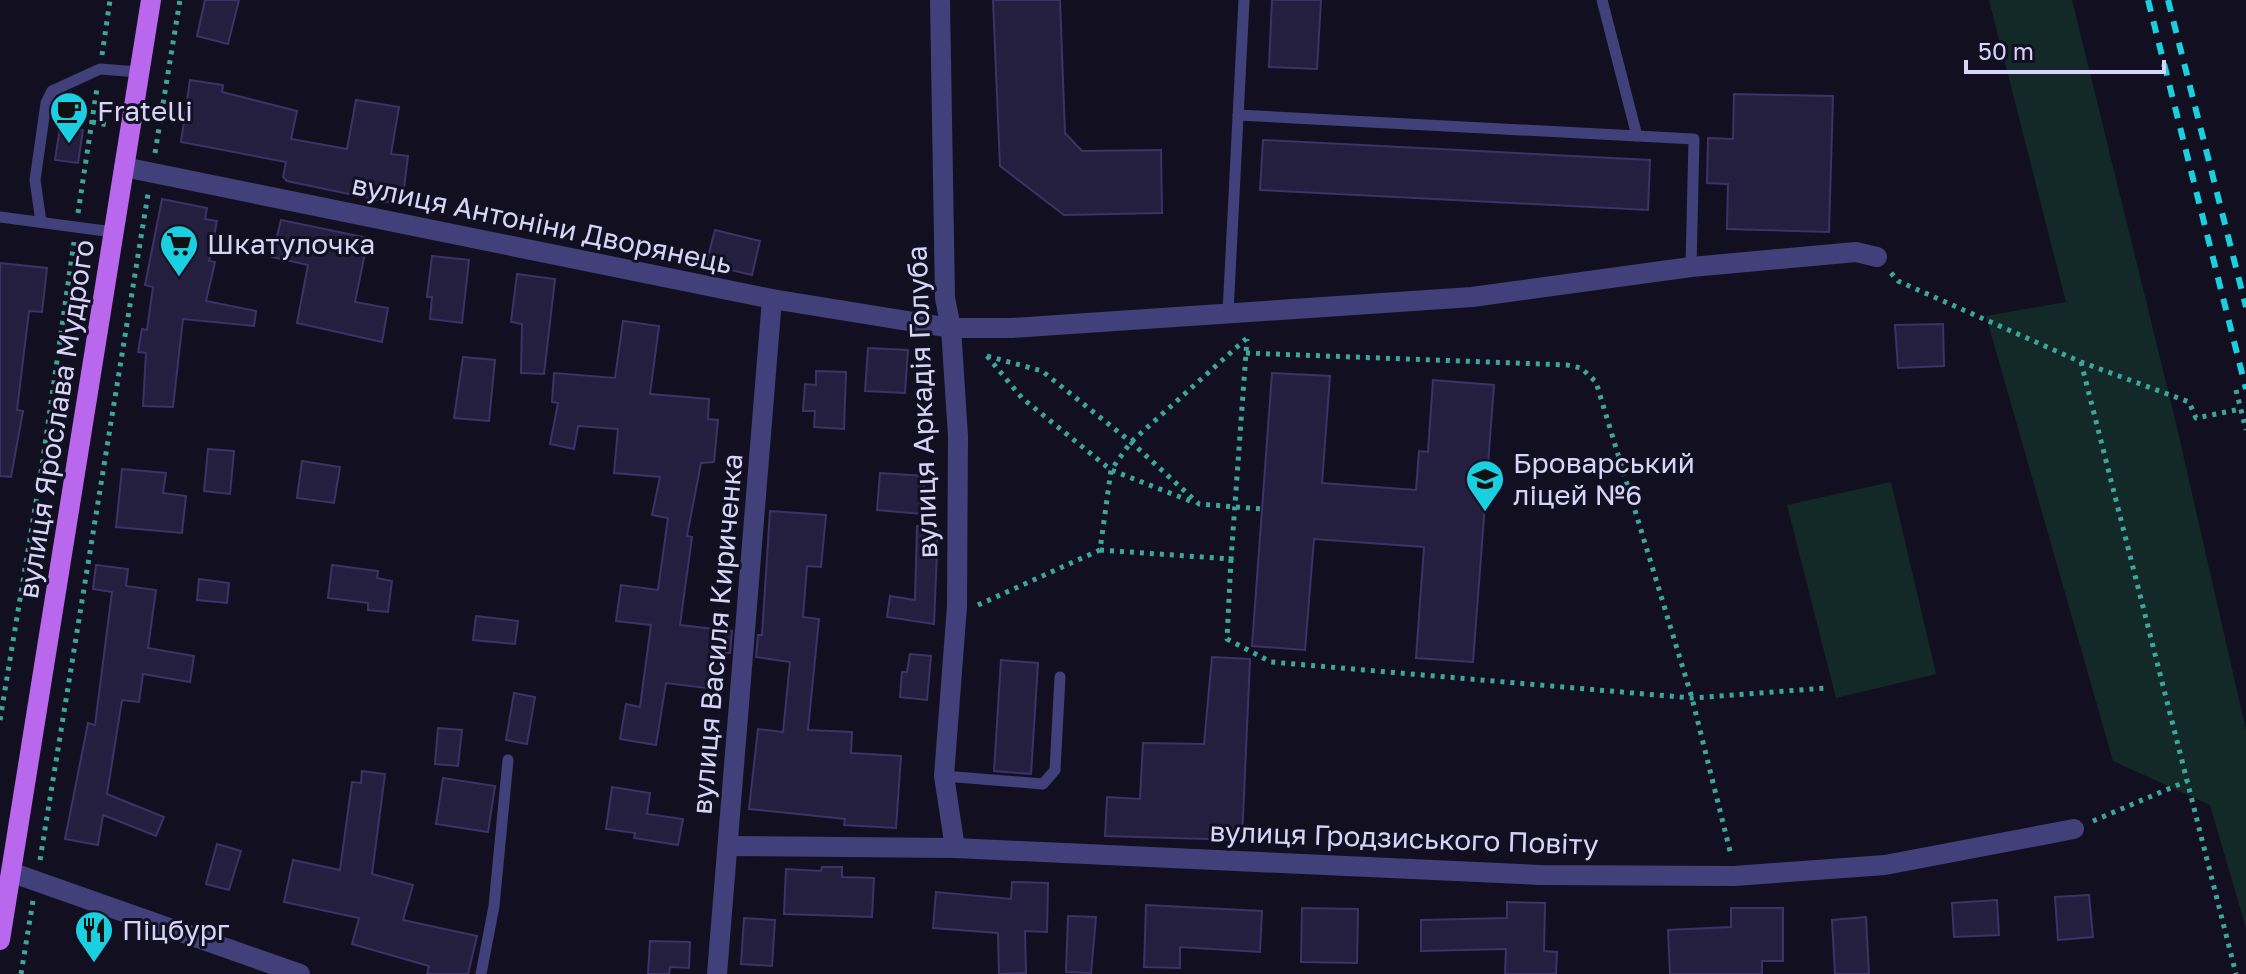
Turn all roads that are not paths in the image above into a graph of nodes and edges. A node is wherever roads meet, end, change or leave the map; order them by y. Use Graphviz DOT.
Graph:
graph roads {
  1 [pos="151,0"];
  2 [pos="940,0"];
  3 [pos="1244,0"];
  4 [pos="1602,0"];
  5 [pos="139,72"];
  6 [pos="1238,115"];
  7 [pos="1637,136"];
  8 [pos="124,167"];
  9 [pos="0,217"];
  10 [pos="41,222"];
  11 [pos="113,232"];
  12 [pos="1877,257"];
  13 [pos="1691,267"];
  14 [pos="772,299"];
  15 [pos="1238,313"];
  16 [pos="951,328"];
  17 [pos="1060,677"];
  18 [pos="508,760"];
  19 [pos="944,776"];
  20 [pos="2074,829"];
  21 [pos="728,846"];
  22 [pos="955,848"];
  23 [pos="13,873"];
  24 [pos="1,930"];
  25 [pos="300,974"];
  26 [pos="481,974"];
  27 [pos="717,974"];
  1 -- 5 [label="main road, вулиця Ярослава Мудрого"];
  2 -- 16 [label="street, вулиця Аркадія Голуба"];
  3 -- 6 [label="lane"];
  4 -- 7 [label="lane"];
  5 -- 8 [label="main road, вулиця Ярослава Мудрого"];
  5 -- 10 [label="lane"];
  6 -- 7 [label="lane"];
  6 -- 15 [label="lane"];
  7 -- 13 [label="lane"];
  8 -- 11 [label="main road, вулиця Ярослава Мудрого"];
  8 -- 14 [label="street, вулиця Антоніни Дворянець"];
  9 -- 10 [label="lane"];
  10 -- 11 [label="lane"];
  11 -- 23 [label="main road, вулиця Ярослава Мудрого"];
  12 -- 13 [label="street, вулиця Антоніни Дворянець"];
  13 -- 15 [label="street, вулиця Антоніни Дворянець"];
  14 -- 16 [label="street, вулиця Антоніни Дворянець"];
  14 -- 21 [label="street, вулиця Василя Кириченка"];
  15 -- 16 [label="street, вулиця Антоніни Дворянець"];
  16 -- 19 [label="street, вулиця Аркадія Голуба"];
  17 -- 19 [label="lane"];
  18 -- 26 [label="lane"];
  19 -- 22 [label="street, вулиця Аркадія Голуба"];
  20 -- 22 [label="street, вулиця Гродзиського Повіту"];
  21 -- 22 [label="street, вулиця Гродзиського Повіту"];
  21 -- 27 [label="street, вулиця Василя Кириченка"];
  23 -- 24 [label="main road, вулиця Ярослава Мудрого"];
  23 -- 25 [label="street"];
}
